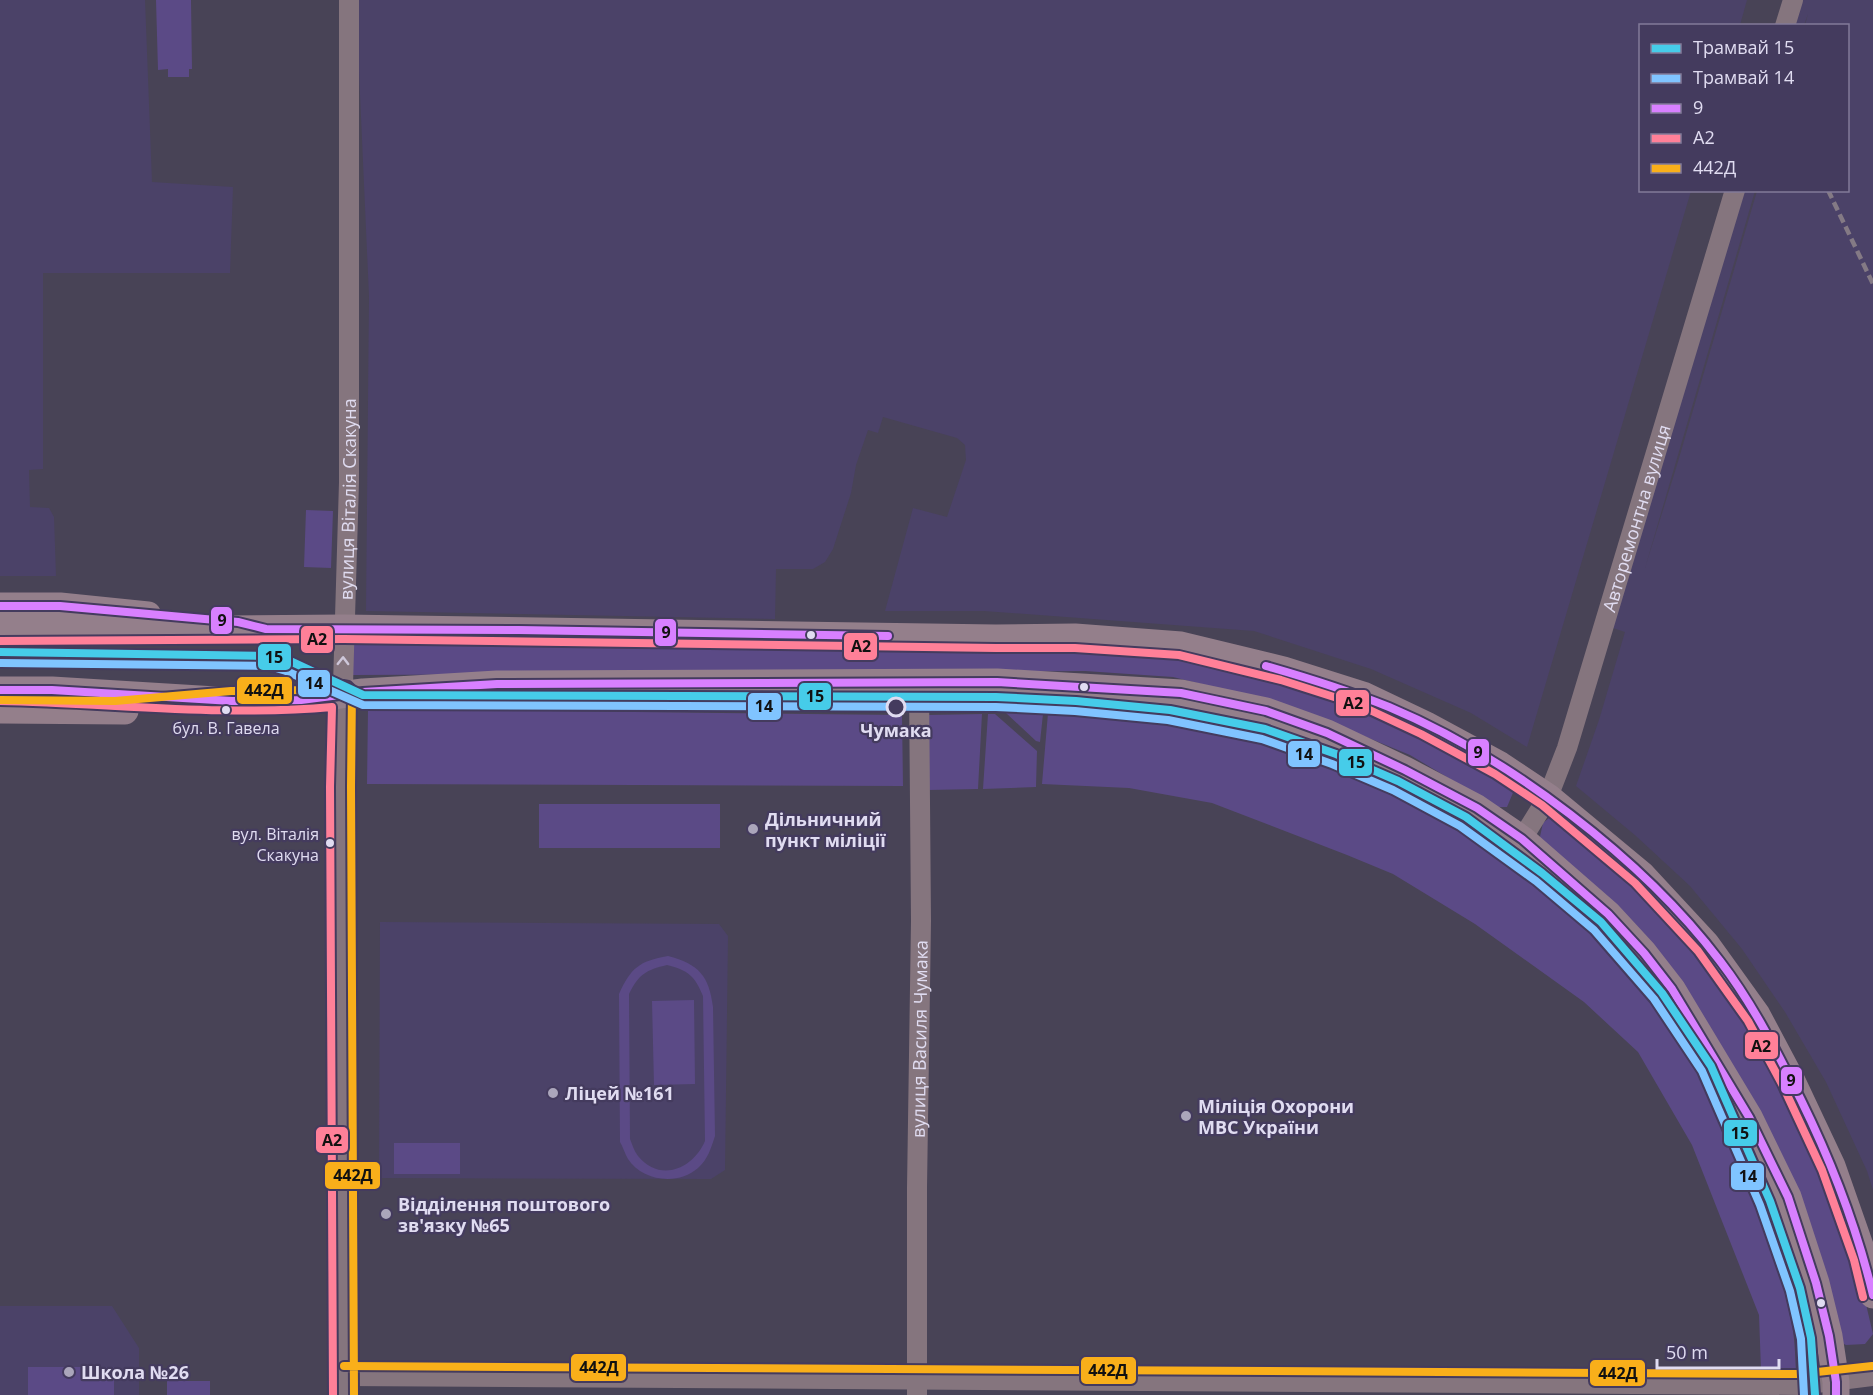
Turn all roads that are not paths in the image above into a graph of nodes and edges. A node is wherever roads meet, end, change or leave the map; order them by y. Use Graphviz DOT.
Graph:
graph roads {
  1 [pos="350,0"];
  2 [pos="1793,0"];
  3 [pos="1786,24"];
  4 [pos="1734,192"];
  5 [pos="0,606"];
  6 [pos="344,628"];
  7 [pos="266,629"];
  8 [pos="0,632"];
  9 [pos="918,683"];
  10 [pos="0,690"];
  11 [pos="343,694"];
  12 [pos="232,701"];
  13 [pos="0,710"];
  14 [pos="1548,797"];
  15 [pos="1521,839"];
  16 [pos="1873,1295"];
  17 [pos="1873,1376"];
  18 [pos="344,1385"];
  19 [pos="917,1388"];
  20 [pos="1836,1388"];
  1 -- 6 [label="street, вулиця Віталія Скакуна"];
  2 -- 3 [label="street"];
  4 -- 14 [label="street, Авторемонтна вулиця"];
  5 -- 7 [label="main road"];
  6 -- 7 [label="main road"];
  11 -- 6 [label="street, вулиця Віталія Скакуна, one-way"];
  6 -- 14 [label="main road"];
  7 -- 8 [label="main road"];
  9 -- 11 [label="main road"];
  9 -- 15 [label="main road"];
  9 -- 19 [label="street, вулиця Василя Чумака"];
  10 -- 12 [label="main road"];
  11 -- 12 [label="main road"];
  11 -- 18 [label="street, вулиця Віталія Скакуна"];
  12 -- 13 [label="main road"];
  14 -- 15 [label="street, Авторемонтна вулиця"];
  14 -- 16 [label="main road"];
  15 -- 20 [label="main road"];
  17 -- 20 [label="street"];
  18 -- 19 [label="street"];
  19 -- 20 [label="street"];
}
